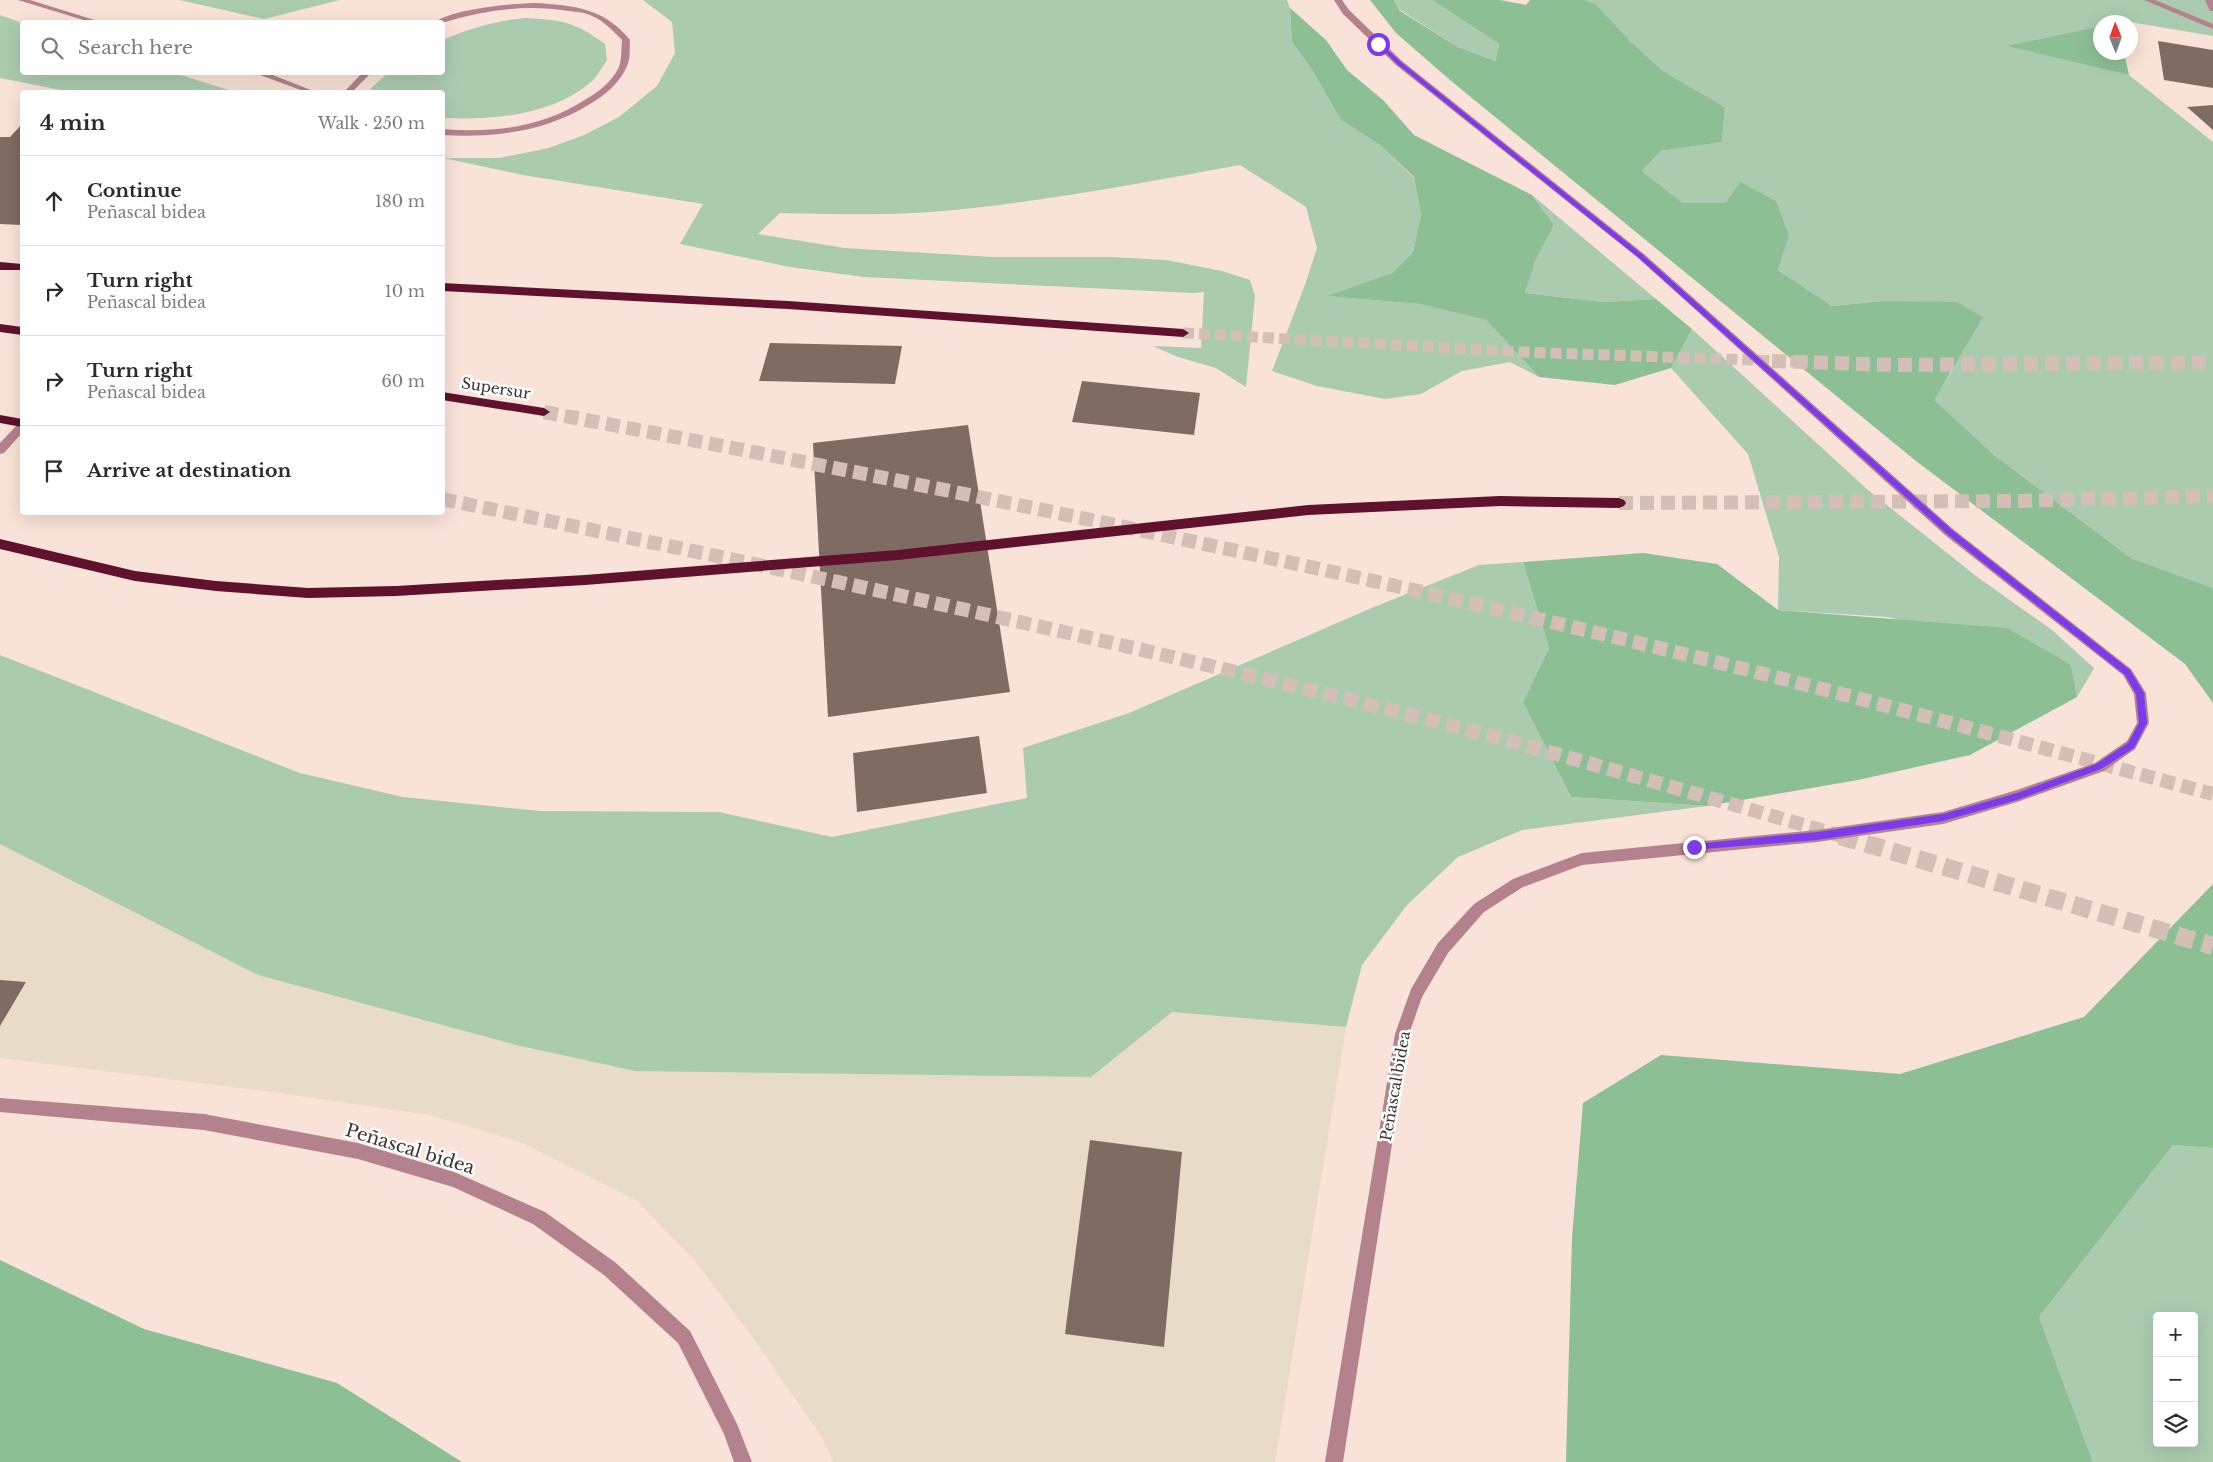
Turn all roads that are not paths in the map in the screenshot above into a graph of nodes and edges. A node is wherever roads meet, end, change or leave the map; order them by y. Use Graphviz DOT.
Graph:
graph roads {
  1 [pos="22,0"];
  2 [pos="1338,0"];
  3 [pos="2148,0"];
  4 [pos="2209,0"];
  5 [pos="2213,9"];
  6 [pos="90,20"];
  7 [pos="445,20"];
  8 [pos="2213,27"];
  9 [pos="264,75"];
  10 [pos="365,75"];
  11 [pos="306,90"];
  12 [pos="350,90"];
  13 [pos="445,132"];
  14 [pos="0,266"];
  15 [pos="20,267"];
  16 [pos="445,287"];
  17 [pos="0,328"];
  18 [pos="20,331"];
  19 [pos="1183,333"];
  20 [pos="445,396"];
  21 [pos="544,412"];
  22 [pos="0,419"];
  23 [pos="20,423"];
  24 [pos="20,429"];
  25 [pos="0,450"];
  26 [pos="1620,503"];
  27 [pos="0,544"];
  28 [pos="0,1105"];
  29 [pos="743,1462"];
  30 [pos="1334,1462"];
  1 -- 6 [label="street"];
  2 -- 30 [label="street, Peñascal bidea"];
  3 -- 8 [label="street"];
  4 -- 5 [label="street"];
  7 -- 13 [label="street"];
  9 -- 11 [label="street"];
  10 -- 12 [label="street"];
  14 -- 15 [label="highway"];
  16 -- 19 [label="highway"];
  17 -- 18 [label="highway"];
  20 -- 21 [label="highway, Supersur"];
  22 -- 23 [label="highway"];
  24 -- 25 [label="street"];
  26 -- 27 [label="highway"];
  28 -- 29 [label="street, Peñascal bidea"];
}
